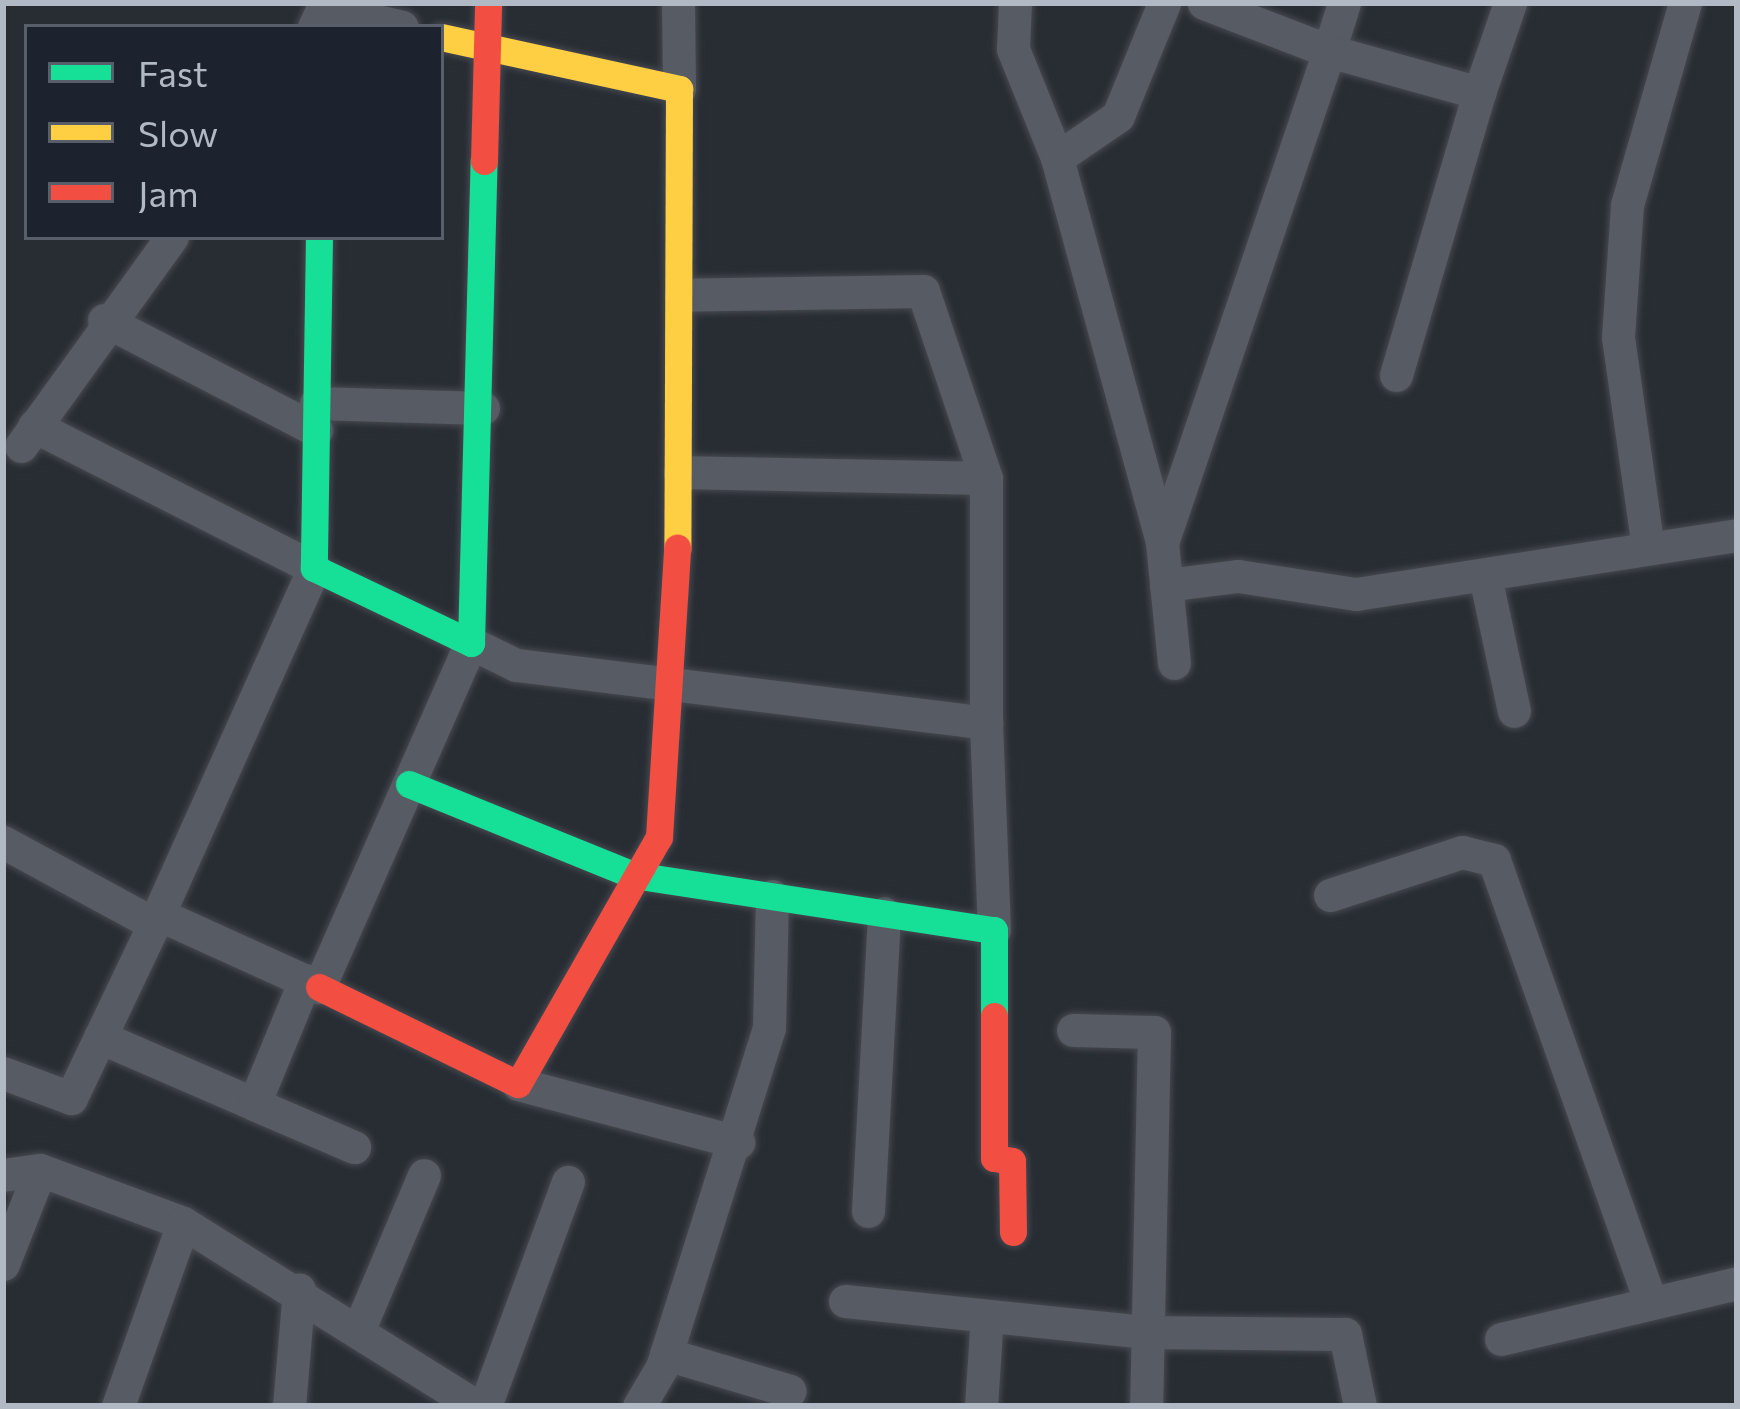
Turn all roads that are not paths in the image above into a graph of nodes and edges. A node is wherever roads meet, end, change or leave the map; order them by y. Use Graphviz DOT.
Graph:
graph roads {
  1 [pos="488,3"];
  2 [pos="679,3"];
  3 [pos="1015,3"];
  4 [pos="1164,3"];
  5 [pos="1204,3"];
  6 [pos="1344,3"];
  7 [pos="1510,3"];
  8 [pos="1685,3"];
  9 [pos="317,16"];
  10 [pos="379,24"];
  11 [pos="444,38"];
  12 [pos="487,48"];
  13 [pos="1329,51"];
  14 [pos="679,89"];
  15 [pos="1478,93"];
  16 [pos="1057,158"];
  17 [pos="170,240"];
  18 [pos="319,240"];
  19 [pos="681,295"];
  20 [pos="104,320"];
  21 [pos="1396,375"];
  22 [pos="483,408"];
  23 [pos="316,416"];
  24 [pos="680,472"];
  25 [pos="986,478"];
  26 [pos="1737,535"];
  27 [pos="1162,543"];
  28 [pos="1648,548"];
  29 [pos="314,568"];
  30 [pos="1485,576"];
  31 [pos="1166,586"];
  32 [pos="471,644"];
  33 [pos="1174,663"];
  34 [pos="676,685"];
  35 [pos="1514,711"];
  36 [pos="986,723"];
  37 [pos="409,784"];
  38 [pos="3,842"];
  39 [pos="633,875"];
  40 [pos="1330,895"];
  41 [pos="772,896"];
  42 [pos="884,914"];
  43 [pos="156,919"];
  44 [pos="994,930"];
  45 [pos="312,984"];
  46 [pos="1073,1030"];
  47 [pos="100,1037"];
  48 [pos="3,1073"];
  49 [pos="518,1084"];
  50 [pos="254,1104"];
  51 [pos="738,1142"];
  52 [pos="354,1147"];
  53 [pos="40,1170"];
  54 [pos="3,1175"];
  55 [pos="424,1175"];
  56 [pos="568,1182"];
  57 [pos="868,1211"];
  58 [pos="183,1223"];
  59 [pos="1013,1232"];
  60 [pos="3,1264"];
  61 [pos="1737,1283"];
  62 [pos="299,1289"];
  63 [pos="845,1301"];
  64 [pos="1651,1303"];
  65 [pos="987,1316"];
  66 [pos="359,1329"];
  67 [pos="1144,1332"];
  68 [pos="1501,1339"];
  69 [pos="667,1354"];
  70 [pos="790,1391"];
  71 [pos="118,1406"];
  72 [pos="289,1406"];
  73 [pos="476,1406"];
  74 [pos="485,1406"];
  75 [pos="639,1406"];
  76 [pos="981,1406"];
  77 [pos="1146,1406"];
  78 [pos="1360,1406"];
  1 -- 12 [label="street"];
  2 -- 14 [label="street"];
  3 -- 16 [label="street"];
  4 -- 16 [label="street"];
  5 -- 13 [label="street"];
  6 -- 13 [label="street"];
  7 -- 15 [label="street"];
  8 -- 28 [label="street"];
  9 -- 10 [label="street"];
  11 -- 12 [label="street"];
  12 -- 14 [label="street"];
  12 -- 22 [label="street"];
  13 -- 15 [label="street"];
  13 -- 27 [label="street"];
  14 -- 19 [label="street"];
  15 -- 21 [label="street"];
  16 -- 27 [label="street"];
  17 -- 20 [label="street"];
  18 -- 23 [label="street"];
  19 -- 24 [label="street"];
  19 -- 25 [label="street"];
  20 -- 23 [label="street"];
  20 -- 29 [label="street"];
  22 -- 23 [label="street"];
  22 -- 32 [label="street"];
  23 -- 29 [label="street"];
  24 -- 25 [label="street"];
  24 -- 34 [label="street"];
  25 -- 36 [label="street"];
  26 -- 28 [label="street"];
  27 -- 31 [label="street"];
  28 -- 30 [label="street"];
  29 -- 32 [label="street"];
  29 -- 43 [label="street"];
  30 -- 31 [label="street"];
  30 -- 35 [label="street"];
  31 -- 33 [label="street"];
  32 -- 34 [label="street"];
  32 -- 37 [label="street"];
  34 -- 36 [label="street"];
  34 -- 39 [label="street"];
  36 -- 44 [label="street"];
  37 -- 39 [label="street"];
  37 -- 45 [label="street"];
  38 -- 43 [label="street"];
  39 -- 41 [label="street"];
  39 -- 49 [label="street"];
  40 -- 64 [label="street"];
  41 -- 42 [label="street"];
  41 -- 51 [label="street"];
  42 -- 44 [label="street"];
  42 -- 57 [label="street"];
  43 -- 45 [label="street"];
  43 -- 47 [label="street"];
  44 -- 59 [label="street"];
  45 -- 49 [label="street"];
  45 -- 50 [label="street"];
  46 -- 67 [label="street"];
  47 -- 48 [label="street"];
  47 -- 50 [label="street"];
  49 -- 51 [label="street"];
  50 -- 52 [label="street"];
  51 -- 69 [label="street"];
  53 -- 54 [label="street"];
  53 -- 58 [label="street"];
  53 -- 60 [label="street"];
  55 -- 66 [label="street"];
  56 -- 74 [label="street"];
  58 -- 62 [label="street"];
  58 -- 71 [label="street"];
  61 -- 64 [label="street"];
  62 -- 66 [label="street"];
  62 -- 72 [label="street"];
  63 -- 65 [label="street"];
  64 -- 68 [label="street"];
  65 -- 67 [label="street"];
  65 -- 76 [label="street"];
  66 -- 73 [label="street"];
  67 -- 77 [label="street"];
  67 -- 78 [label="street"];
  69 -- 70 [label="street"];
  69 -- 75 [label="street"];
}
